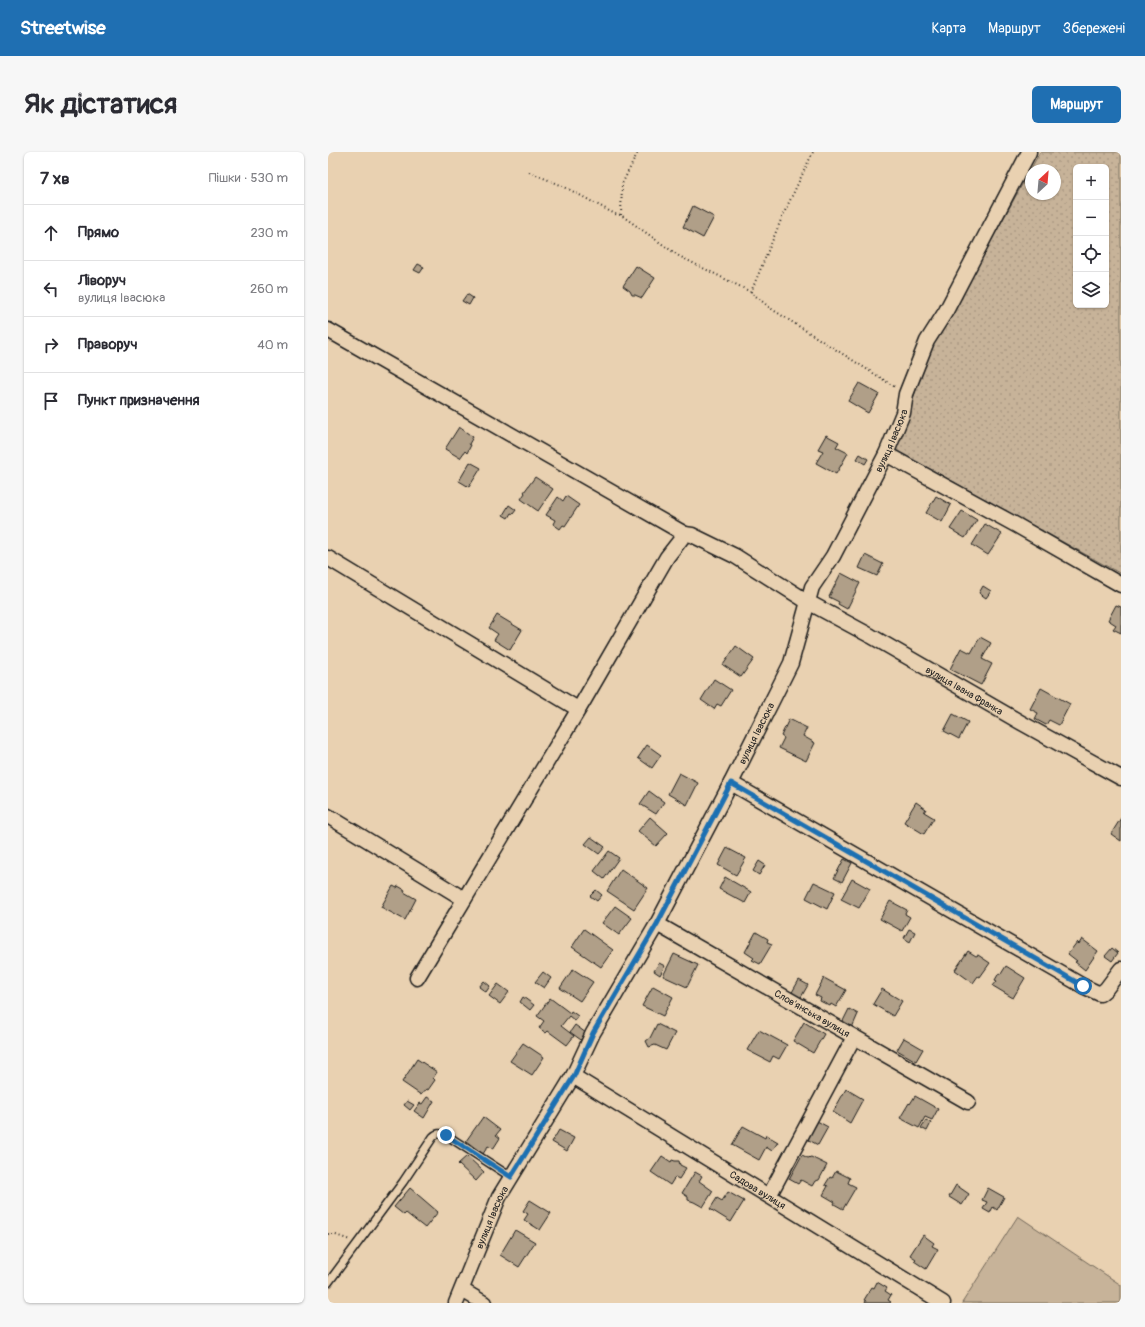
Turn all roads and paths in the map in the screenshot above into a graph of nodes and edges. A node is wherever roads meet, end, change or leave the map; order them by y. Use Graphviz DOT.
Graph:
graph roads {
  1 [pos="638,152"];
  2 [pos="814,152"];
  3 [pos="1029,152"];
  4 [pos="529,172"];
  5 [pos="622,214"];
  6 [pos="751,292"];
  7 [pos="328,330"];
  8 [pos="906,394"];
  9 [pos="886,454"];
  10 [pos="685,534"];
  11 [pos="328,558"];
  12 [pos="1121,585"];
  13 [pos="808,602"];
  14 [pos="578,709"];
  15 [pos="1121,778"];
  16 [pos="731,783"];
  17 [pos="328,816"];
  18 [pos="464,898"];
  19 [pos="657,924"];
  20 [pos="1121,969"];
  21 [pos="417,978"];
  22 [pos="854,1037"];
  23 [pos="574,1076"];
  24 [pos="968,1102"];
  25 [pos="511,1177"];
  26 [pos="769,1196"];
  27 [pos="328,1234"];
  28 [pos="358,1242"];
  29 [pos="328,1283"];
  30 [pos="462,1290"];
  31 [pos="456,1303"];
  32 [pos="484,1303"];
  33 [pos="943,1303"];
  1 -- 5 [label="path"];
  2 -- 6 [label="path"];
  3 -- 8 [label="street, вулиця Івасюка"];
  4 -- 5 [label="path"];
  5 -- 6 [label="path"];
  6 -- 8 [label="path"];
  7 -- 10 [label="street, вулиця Івана Франка"];
  8 -- 9 [label="street, вулиця Івасюка"];
  9 -- 12 [label="street"];
  9 -- 13 [label="street, вулиця Івасюка"];
  10 -- 13 [label="street, вулиця Івана Франка"];
  10 -- 14 [label="street"];
  11 -- 14 [label="street"];
  13 -- 15 [label="street, вулиця Івана Франка"];
  13 -- 16 [label="street, вулиця Івасюка"];
  14 -- 18 [label="street"];
  16 -- 19 [label="street, вулиця Івасюка"];
  16 -- 20 [label="street"];
  17 -- 18 [label="street"];
  18 -- 21 [label="street"];
  19 -- 22 [label="street, Слов'янська вулиця"];
  19 -- 23 [label="street, вулиця Івасюка"];
  22 -- 24 [label="street, Слов'янська вулиця"];
  22 -- 26 [label="street"];
  23 -- 25 [label="street, вулиця Івасюка"];
  23 -- 26 [label="street, Садова вулиця"];
  25 -- 28 [label="lane"];
  25 -- 30 [label="street, вулиця Івасюка"];
  26 -- 33 [label="street, Садова вулиця"];
  27 -- 28 [label="path"];
  28 -- 29 [label="lane"];
  30 -- 31 [label="street, вулиця Івасюка"];
  30 -- 32 [label="street"];
}
